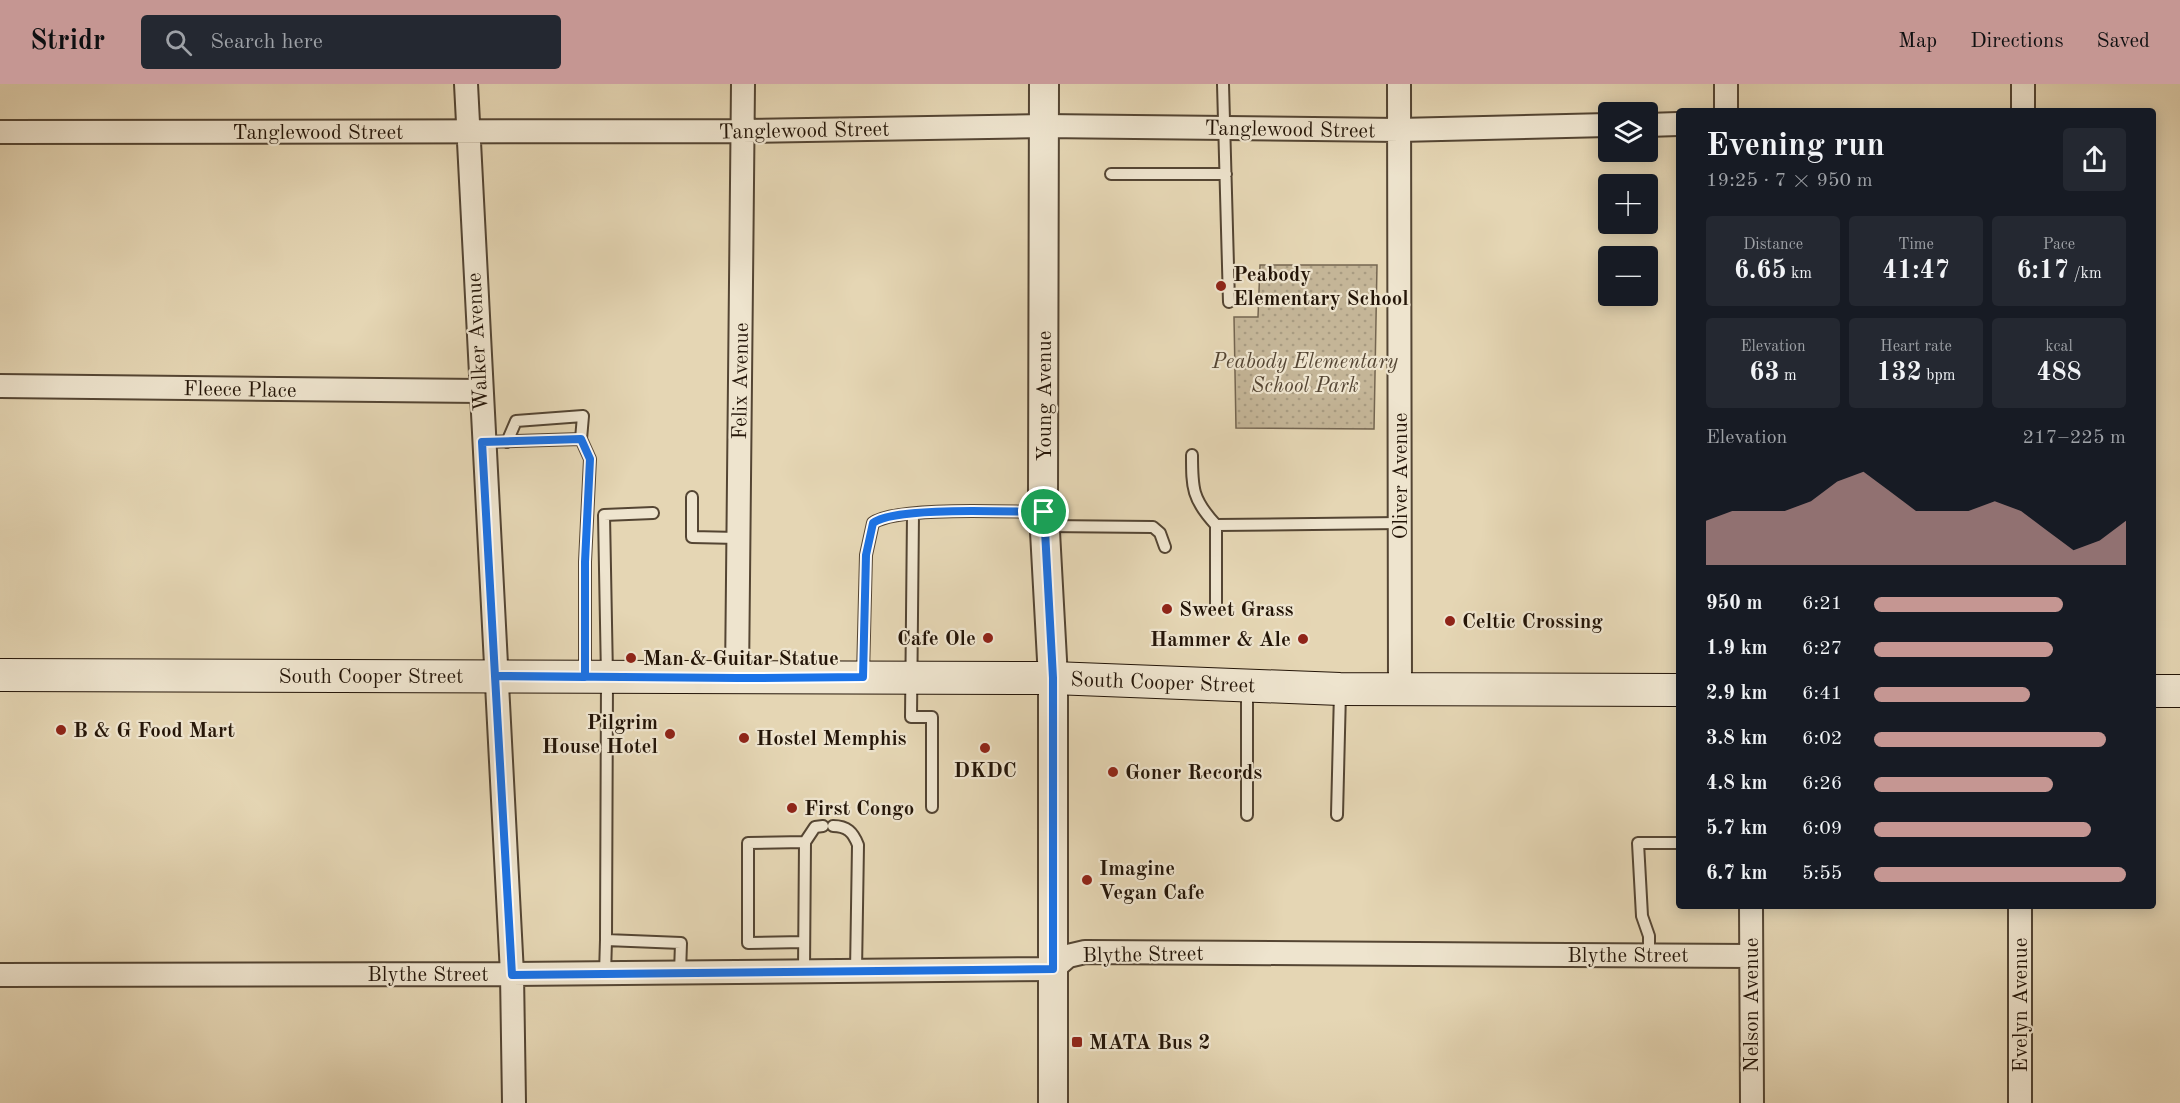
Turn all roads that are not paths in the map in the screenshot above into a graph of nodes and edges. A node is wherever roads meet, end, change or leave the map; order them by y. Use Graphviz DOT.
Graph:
graph roads {
  1 [pos="465,84"];
  2 [pos="743,84"];
  3 [pos="1044,84"];
  4 [pos="1223,84"];
  5 [pos="1399,84"];
  6 [pos="1726,84"];
  7 [pos="2023,84"];
  8 [pos="1726,108"];
  9 [pos="2023,108"];
  10 [pos="1676,124"];
  11 [pos="1598,125"];
  12 [pos="1658,125"];
  13 [pos="1044,126"];
  14 [pos="1225,128"];
  15 [pos="1399,130"];
  16 [pos="742,131"];
  17 [pos="0,132"];
  18 [pos="467,132"];
  19 [pos="1111,174"];
  20 [pos="1226,174"];
  21 [pos="1229,302"];
  22 [pos="0,386"];
  23 [pos="480,391"];
  24 [pos="581,439"];
  25 [pos="507,441"];
  26 [pos="482,442"];
  27 [pos="1192,455"];
  28 [pos="692,497"];
  29 [pos="654,513"];
  30 [pos="914,514"];
  31 [pos="1045,519"];
  32 [pos="1400,523"];
  33 [pos="1216,525"];
  34 [pos="738,538"];
  35 [pos="1165,547"];
  36 [pos="1216,604"];
  37 [pos="0,675"];
  38 [pos="495,676"];
  39 [pos="596,677"];
  40 [pos="863,677"];
  41 [pos="911,677"];
  42 [pos="737,678"];
  43 [pos="1053,678"];
  44 [pos="1247,686"];
  45 [pos="1400,688"];
  46 [pos="1340,689"];
  47 [pos="1676,690"];
  48 [pos="2156,691"];
  49 [pos="2180,691"];
  50 [pos="932,807"];
  51 [pos="1247,815"];
  52 [pos="1337,815"];
  53 [pos="804,842"];
  54 [pos="1676,843"];
  55 [pos="1750,909"];
  56 [pos="2020,909"];
  57 [pos="606,940"];
  58 [pos="804,942"];
  59 [pos="1649,956"];
  60 [pos="1750,956"];
  61 [pos="1053,969"];
  62 [pos="804,970"];
  63 [pos="856,971"];
  64 [pos="680,973"];
  65 [pos="605,974"];
  66 [pos="0,975"];
  67 [pos="512,975"];
  68 [pos="514,1103"];
  69 [pos="1053,1103"];
  70 [pos="1752,1103"];
  71 [pos="2020,1103"];
  1 -- 18 [label="street, Walker Avenue"];
  2 -- 16 [label="street, Felix Avenue"];
  3 -- 13 [label="street, Young Avenue"];
  4 -- 14 [label="lane"];
  5 -- 15 [label="street, Oliver Avenue"];
  6 -- 8 [label="street"];
  7 -- 9 [label="street"];
  10 -- 12 [label="street"];
  11 -- 15 [label="street, Tanglewood Street"];
  13 -- 14 [label="street, Tanglewood Street"];
  13 -- 16 [label="street, Tanglewood Street"];
  13 -- 31 [label="street, Young Avenue"];
  14 -- 15 [label="street, Tanglewood Street"];
  14 -- 20 [label="lane"];
  15 -- 32 [label="street, Oliver Avenue"];
  16 -- 18 [label="street, Tanglewood Street"];
  16 -- 34 [label="street, Felix Avenue"];
  17 -- 18 [label="street, Tanglewood Street"];
  18 -- 23 [label="street, Walker Avenue"];
  19 -- 20 [label="lane"];
  20 -- 21 [label="lane"];
  22 -- 23 [label="street, Fleece Place"];
  23 -- 26 [label="street, Walker Avenue"];
  24 -- 25 [label="lane"];
  24 -- 25 [label="lane"];
  24 -- 39 [label="lane"];
  25 -- 26 [label="lane"];
  26 -- 38 [label="street, Walker Avenue"];
  27 -- 33 [label="lane"];
  28 -- 34 [label="lane"];
  29 -- 39 [label="lane"];
  30 -- 31 [label="lane"];
  30 -- 40 [label="lane"];
  30 -- 41 [label="lane"];
  31 -- 35 [label="lane"];
  31 -- 43 [label="street, Young Avenue"];
  32 -- 33 [label="lane"];
  32 -- 45 [label="street, Oliver Avenue"];
  33 -- 36 [label="lane"];
  34 -- 42 [label="street, Felix Avenue"];
  37 -- 38 [label="main road, South Cooper Street"];
  38 -- 39 [label="main road, South Cooper Street"];
  38 -- 67 [label="street, Walker Avenue"];
  39 -- 42 [label="main road, South Cooper Street"];
  39 -- 57 [label="lane"];
  40 -- 41 [label="main road, South Cooper Street"];
  40 -- 42 [label="main road, South Cooper Street"];
  41 -- 43 [label="main road, South Cooper Street"];
  41 -- 50 [label="lane"];
  43 -- 44 [label="main road, South Cooper Street"];
  43 -- 61 [label="street, Young Avenue"];
  44 -- 46 [label="main road, South Cooper Street"];
  44 -- 51 [label="lane"];
  45 -- 46 [label="main road, South Cooper Street"];
  45 -- 47 [label="main road, South Cooper Street"];
  46 -- 52 [label="lane"];
  48 -- 49 [label="main road"];
  53 -- 58 [label="lane"];
  53 -- 58 [label="lane"];
  53 -- 63 [label="lane"];
  54 -- 59 [label="lane"];
  55 -- 60 [label="street, Nelson Avenue"];
  56 -- 71 [label="street, Evelyn Avenue"];
  57 -- 64 [label="lane"];
  57 -- 65 [label="lane"];
  58 -- 62 [label="lane"];
  59 -- 60 [label="street, Blythe Street"];
  59 -- 61 [label="street, Blythe Street"];
  60 -- 70 [label="street, Nelson Avenue"];
  61 -- 63 [label="street, Blythe Street"];
  61 -- 69 [label="street, Young Avenue"];
  62 -- 63 [label="street, Blythe Street"];
  62 -- 64 [label="street, Blythe Street"];
  64 -- 65 [label="street, Blythe Street"];
  65 -- 67 [label="street, Blythe Street"];
  66 -- 67 [label="street, Blythe Street"];
  67 -- 68 [label="street, Walker Avenue"];
}
